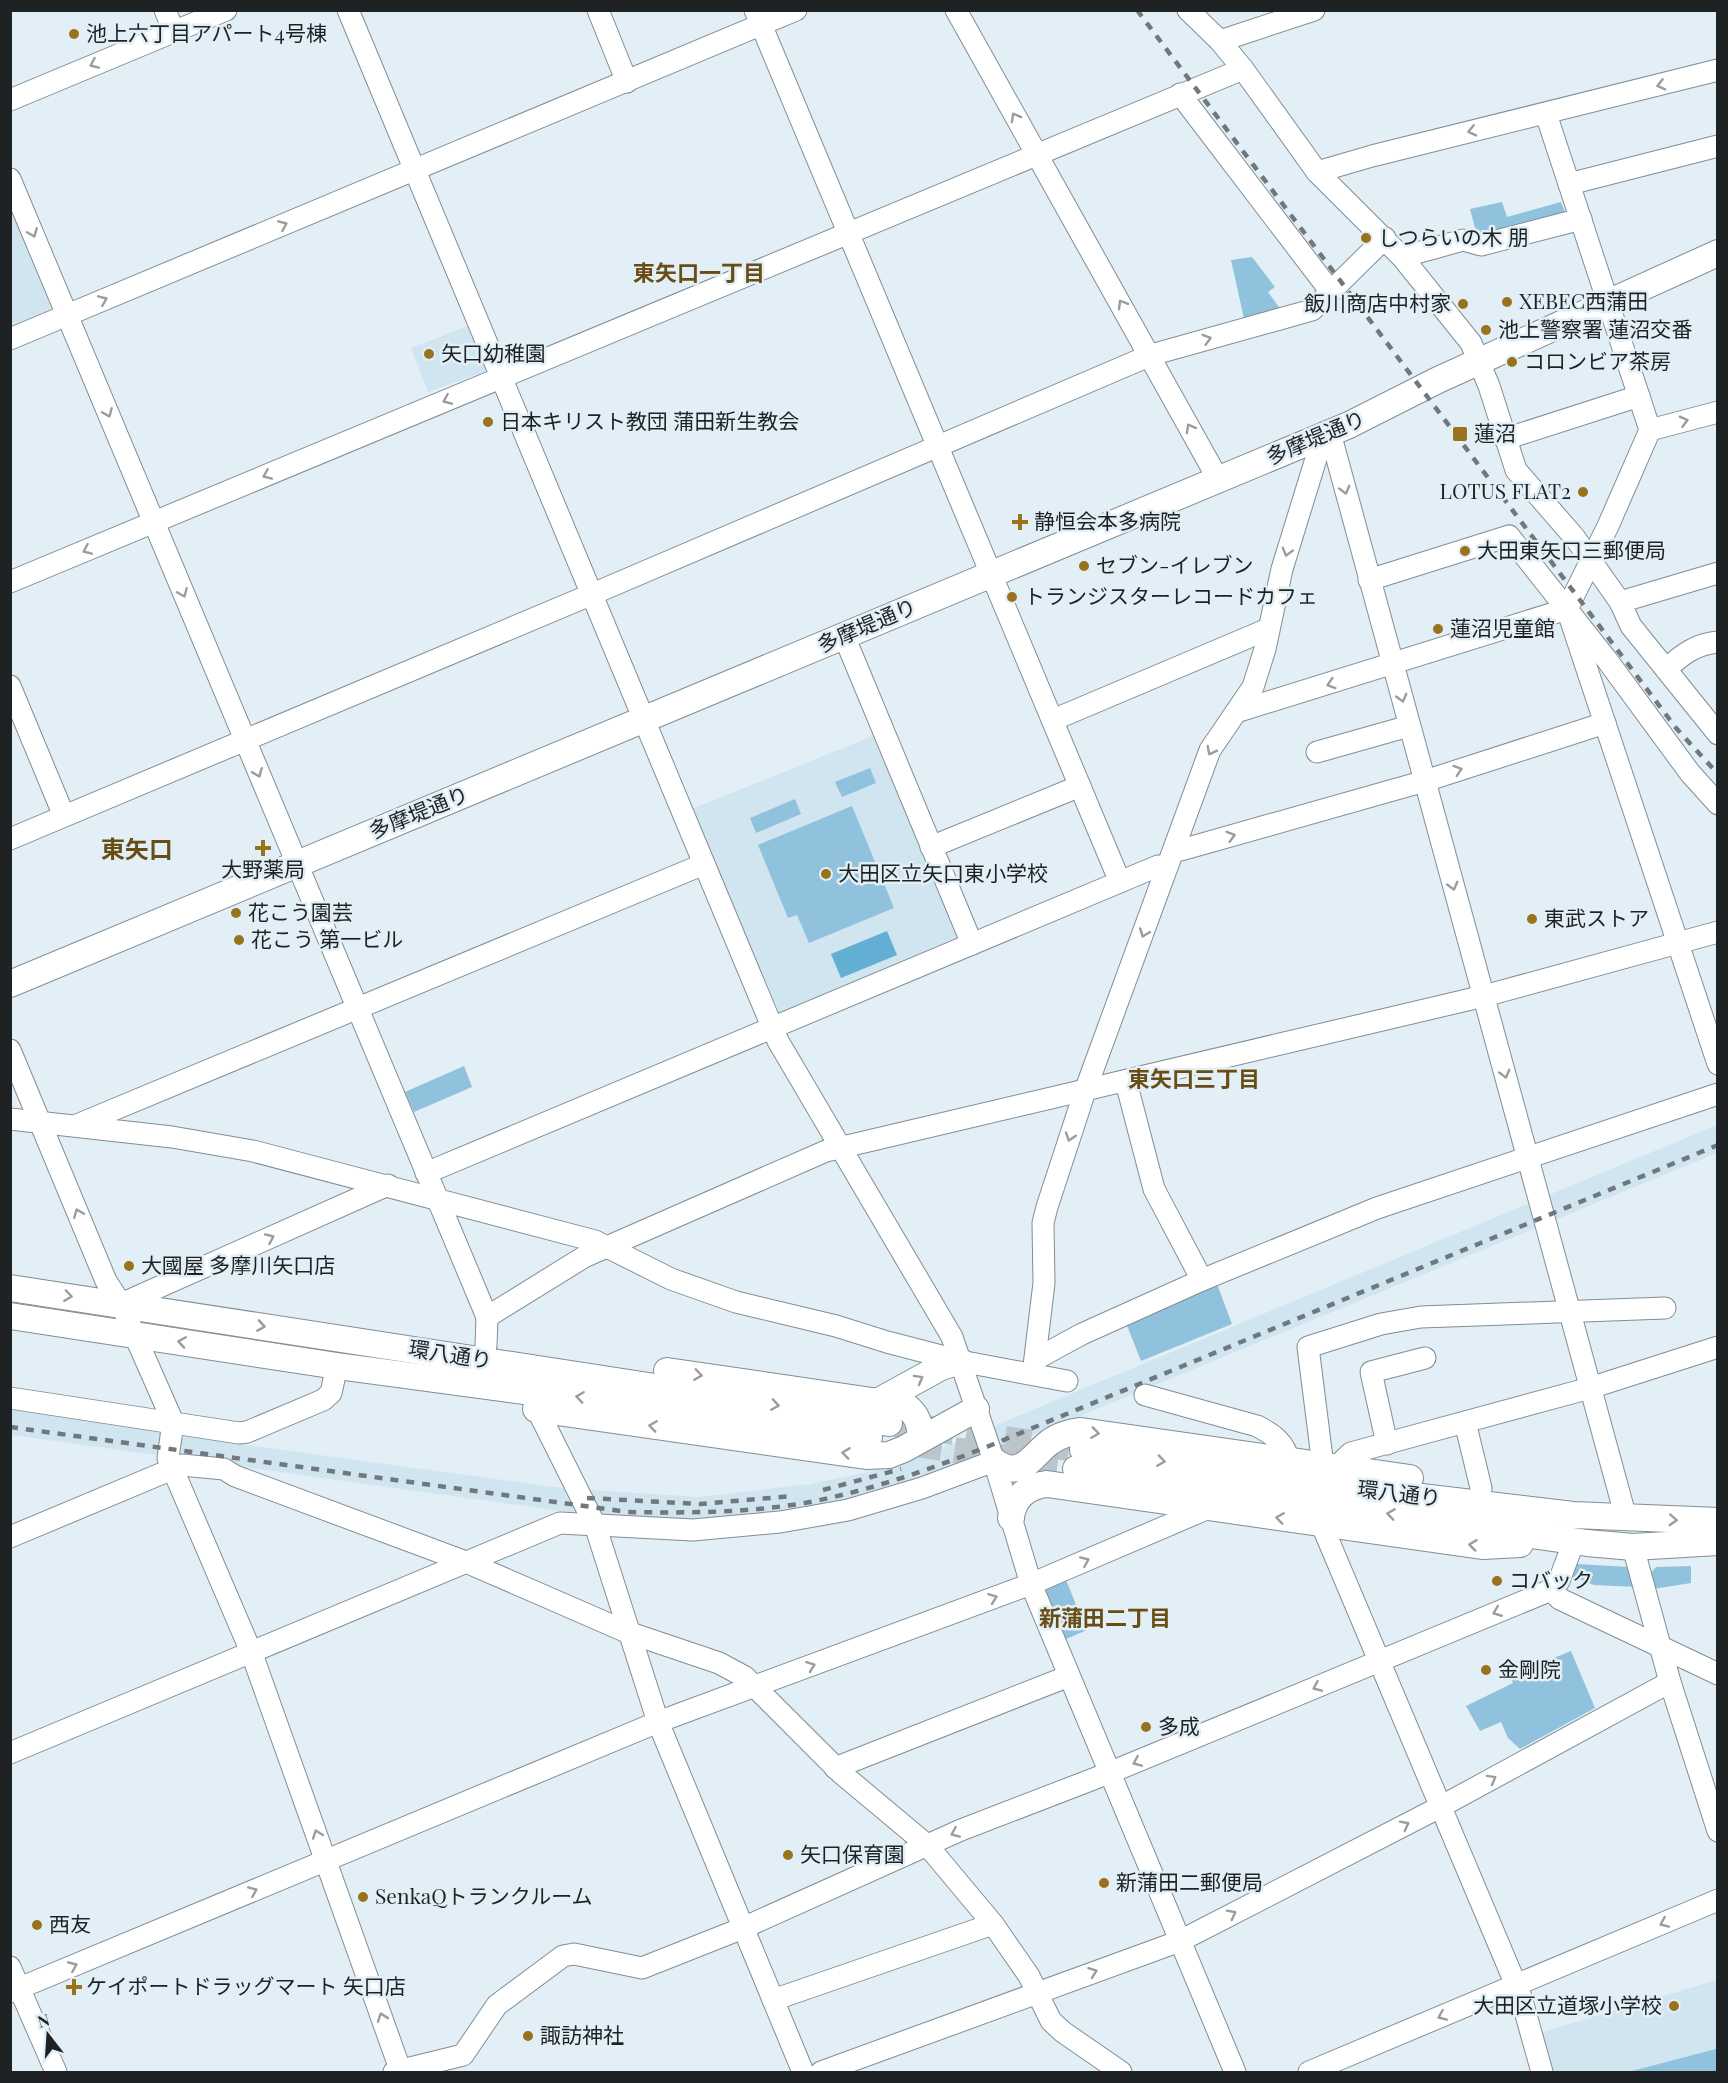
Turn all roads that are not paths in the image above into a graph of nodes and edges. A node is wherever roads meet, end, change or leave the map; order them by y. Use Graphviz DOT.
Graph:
graph roads {
  1 [pos="165,10"];
  2 [pos="226,10"];
  3 [pos="348,10"];
  4 [pos="598,10"];
  5 [pos="795,10"];
  6 [pos="956,10"];
  7 [pos="1188,10"];
  8 [pos="1314,10"];
  9 [pos="758,18"];
  10 [pos="174,32"];
  11 [pos="1220,41"];
  12 [pos="1243,69"];
  13 [pos="1718,70"];
  14 [pos="627,82"];
  15 [pos="1180,94"];
  16 [pos="10,100"];
  17 [pos="1546,114"];
  18 [pos="1718,146"];
  19 [pos="1036,154"];
  20 [pos="415,170"];
  21 [pos="1317,172"];
  22 [pos="10,179"];
  23 [pos="1569,184"];
  24 [pos="1581,219"];
  25 [pos="848,234"];
  26 [pos="1385,238"];
  27 [pos="1718,253"];
  28 [pos="1402,257"];
  29 [pos="1331,292"];
  30 [pos="1607,303"];
  31 [pos="67,315"];
  32 [pos="10,339"];
  33 [pos="1151,355"];
  34 [pos="1479,361"];
  35 [pos="501,377"];
  36 [pos="1639,396"];
  37 [pos="1716,416"];
  38 [pos="1650,430"];
  39 [pos="1326,434"];
  40 [pos="1505,439"];
  41 [pos="938,446"];
  42 [pos="1218,479"];
  43 [pos="153,522"];
  44 [pos="1590,561"];
  45 [pos="1718,573"];
  46 [pos="991,574"];
  47 [pos="1369,580"];
  48 [pos="10,582"];
  49 [pos="592,594"];
  50 [pos="1620,602"];
  51 [pos="1567,609"];
  52 [pos="1269,629"];
  53 [pos="844,636"];
  54 [pos="1718,642"];
  55 [pos="1393,665"];
  56 [pos="1666,669"];
  57 [pos="10,686"];
  58 [pos="1236,712"];
  59 [pos="644,719"];
  60 [pos="1053,720"];
  61 [pos="1605,723"];
  62 [pos="1409,726"];
  63 [pos="1718,734"];
  64 [pos="245,739"];
  65 [pos="1317,752"];
  66 [pos="1425,781"];
  67 [pos="1080,786"];
  68 [pos="1718,804"];
  69 [pos="64,816"];
  70 [pos="10,839"];
  71 [pos="931,847"];
  72 [pos="1171,858"];
  73 [pos="296,864"];
  74 [pos="704,864"];
  75 [pos="1120,882"];
  76 [pos="1718,932"];
  77 [pos="972,944"];
  78 [pos="1679,944"];
  79 [pos="10,984"];
  80 [pos="1484,996"];
  81 [pos="356,1009"];
  82 [pos="1712,1026"];
  83 [pos="772,1028"];
  84 [pos="10,1050"];
  85 [pos="1718,1064"];
  86 [pos="1126,1082"];
  87 [pos="1085,1092"];
  88 [pos="1718,1094"];
  89 [pos="10,1119"];
  90 [pos="40,1121"];
  91 [pos="76,1126"];
  92 [pos="840,1146"];
  93 [pos="1528,1158"];
  94 [pos="426,1173"];
  95 [pos="388,1185"];
  96 [pos="436,1198"];
  97 [pos="605,1248"];
  98 [pos="1202,1280"];
  99 [pos="10,1288"];
  100 [pos="121,1304"];
  101 [pos="1665,1308"];
  102 [pos="1569,1312"];
  103 [pos="10,1316"];
  104 [pos="487,1317"];
  105 [pos="135,1335"];
  106 [pos="486,1346"];
  107 [pos="1718,1347"];
  108 [pos="1425,1358"];
  109 [pos="408,1361"];
  110 [pos="960,1361"];
  111 [pos="336,1366"];
  112 [pos="1034,1366"];
  113 [pos="1067,1381"];
  114 [pos="1590,1388"];
  115 [pos="1145,1395"];
  116 [pos="10,1398"];
  117 [pos="537,1409"];
  118 [pos="976,1409"];
  119 [pos="885,1421"];
  120 [pos="172,1422"];
  121 [pos="1465,1422"];
  122 [pos="921,1439"];
  123 [pos="1387,1444"];
  124 [pos="1042,1449"];
  125 [pos="994,1461"];
  126 [pos="1289,1461"];
  127 [pos="1329,1467"];
  128 [pos="1074,1468"];
  129 [pos="172,1469"];
  130 [pos="1481,1488"];
  131 [pos="1204,1507"];
  132 [pos="1573,1515"];
  133 [pos="1011,1518"];
  134 [pos="1626,1518"];
  135 [pos="1718,1521"];
  136 [pos="1321,1524"];
  137 [pos="595,1525"];
  138 [pos="10,1537"];
  139 [pos="1581,1542"];
  140 [pos="1718,1542"];
  141 [pos="1633,1547"];
  142 [pos="466,1562"];
  143 [pos="1031,1584"];
  144 [pos="1551,1590"];
  145 [pos="627,1632"];
  146 [pos="1660,1646"];
  147 [pos="252,1654"];
  148 [pos="1379,1660"];
  149 [pos="1718,1674"];
  150 [pos="1069,1676"];
  151 [pos="1670,1682"];
  152 [pos="756,1686"];
  153 [pos="658,1722"];
  154 [pos="10,1753"];
  155 [pos="835,1768"];
  156 [pos="1109,1773"];
  157 [pos="1440,1807"];
  158 [pos="1718,1831"];
  159 [pos="927,1845"];
  160 [pos="326,1860"];
  161 [pos="1718,1900"];
  162 [pos="993,1924"];
  163 [pos="743,1928"];
  164 [pos="1180,1941"];
  165 [pos="10,1967"];
  166 [pos="1515,1985"];
  167 [pos="15,1990"];
  168 [pos="1038,1992"];
  169 [pos="773,2000"];
  170 [pos="398,2072"];
  171 [pos="56,2073"];
  172 [pos="803,2073"];
  173 [pos="821,2073"];
  174 [pos="1121,2073"];
  175 [pos="1235,2073"];
  176 [pos="1309,2073"];
  177 [pos="1542,2073"];
  1 -- 10 [label="street"];
  2 -- 10 [label="street"];
  3 -- 20 [label="street"];
  4 -- 14 [label="street"];
  5 -- 9 [label="street"];
  19 -- 6 [label="street, one-way"];
  7 -- 11 [label="street"];
  8 -- 11 [label="street"];
  9 -- 14 [label="street"];
  9 -- 25 [label="street"];
  10 -- 16 [label="street, one-way"];
  11 -- 12 [label="street"];
  12 -- 15 [label="street"];
  12 -- 21 [label="street"];
  13 -- 17 [label="street, one-way"];
  14 -- 20 [label="street"];
  15 -- 19 [label="street"];
  15 -- 29 [label="street"];
  17 -- 21 [label="street, one-way"];
  17 -- 23 [label="street"];
  18 -- 23 [label="street"];
  19 -- 25 [label="street"];
  33 -- 19 [label="street, one-way"];
  31 -- 20 [label="street, one-way"];
  20 -- 35 [label="street"];
  21 -- 26 [label="street"];
  22 -- 31 [label="street, one-way"];
  23 -- 24 [label="street"];
  24 -- 28 [label="street"];
  24 -- 30 [label="street"];
  25 -- 35 [label="street"];
  25 -- 41 [label="street"];
  26 -- 28 [label="street"];
  26 -- 29 [label="street"];
  27 -- 30 [label="main road, 多摩堤通り"];
  28 -- 34 [label="street"];
  33 -- 29 [label="street, one-way"];
  30 -- 34 [label="main road, 多摩堤通り"];
  30 -- 36 [label="street"];
  31 -- 32 [label="street"];
  31 -- 43 [label="street, one-way"];
  33 -- 41 [label="street"];
  42 -- 33 [label="street, one-way"];
  34 -- 39 [label="main road, 多摩堤通り"];
  34 -- 40 [label="street"];
  35 -- 43 [label="street, one-way"];
  35 -- 49 [label="street"];
  36 -- 38 [label="street"];
  36 -- 40 [label="street"];
  38 -- 37 [label="street, one-way"];
  38 -- 44 [label="street"];
  39 -- 42 [label="main road, 多摩堤通り"];
  39 -- 47 [label="street, one-way"];
  39 -- 52 [label="street, one-way"];
  40 -- 44 [label="street"];
  41 -- 46 [label="street"];
  41 -- 49 [label="street"];
  42 -- 46 [label="main road, 多摩堤通り"];
  43 -- 48 [label="street, one-way"];
  43 -- 64 [label="street, one-way"];
  44 -- 50 [label="street"];
  44 -- 51 [label="street"];
  45 -- 50 [label="street"];
  46 -- 53 [label="main road, 多摩堤通り"];
  46 -- 60 [label="street"];
  47 -- 51 [label="street"];
  47 -- 55 [label="street"];
  49 -- 59 [label="street"];
  49 -- 64 [label="street"];
  50 -- 56 [label="street"];
  51 -- 55 [label="street"];
  51 -- 61 [label="street"];
  51 -- 68 [label="street"];
  52 -- 58 [label="street"];
  52 -- 60 [label="street"];
  53 -- 59 [label="main road, 多摩堤通り"];
  53 -- 71 [label="street"];
  54 -- 56 [label="street"];
  55 -- 58 [label="street, one-way"];
  55 -- 62 [label="street, one-way"];
  56 -- 63 [label="street"];
  57 -- 69 [label="street"];
  58 -- 72 [label="street, one-way"];
  59 -- 73 [label="main road, 多摩堤通り"];
  59 -- 74 [label="street"];
  60 -- 67 [label="street"];
  66 -- 61 [label="street, one-way"];
  61 -- 78 [label="street"];
  62 -- 65 [label="street"];
  62 -- 66 [label="street"];
  64 -- 69 [label="street"];
  64 -- 73 [label="street, one-way"];
  72 -- 66 [label="street, one-way"];
  66 -- 80 [label="street, one-way"];
  67 -- 71 [label="street"];
  67 -- 75 [label="street"];
  69 -- 70 [label="street"];
  71 -- 77 [label="street"];
  72 -- 75 [label="street"];
  72 -- 87 [label="street, one-way"];
  73 -- 79 [label="main road, 多摩堤通り"];
  73 -- 81 [label="street"];
  74 -- 81 [label="street"];
  74 -- 83 [label="street"];
  75 -- 77 [label="street"];
  76 -- 78 [label="street"];
  77 -- 83 [label="street"];
  78 -- 80 [label="street"];
  78 -- 82 [label="street"];
  80 -- 86 [label="street"];
  80 -- 93 [label="street, one-way"];
  81 -- 91 [label="street"];
  81 -- 94 [label="street"];
  82 -- 85 [label="street"];
  83 -- 92 [label="street"];
  83 -- 94 [label="street"];
  84 -- 90 [label="street"];
  86 -- 87 [label="street"];
  86 -- 98 [label="street"];
  87 -- 92 [label="street"];
  87 -- 112 [label="street, one-way"];
  88 -- 93 [label="street"];
  89 -- 90 [label="street"];
  90 -- 91 [label="street"];
  100 -- 90 [label="street, one-way"];
  91 -- 95 [label="street"];
  92 -- 97 [label="street"];
  92 -- 110 [label="street"];
  93 -- 98 [label="street"];
  93 -- 102 [label="street"];
  94 -- 96 [label="street"];
  95 -- 96 [label="street"];
  100 -- 95 [label="street, one-way"];
  96 -- 97 [label="street"];
  96 -- 104 [label="street"];
  97 -- 104 [label="street"];
  97 -- 110 [label="street"];
  98 -- 112 [label="street"];
  99 -- 100 [label="main road, 環八通り, one-way"];
  100 -- 105 [label="street"];
  100 -- 109 [label="main road, 環八通り, one-way"];
  101 -- 102 [label="street"];
  102 -- 114 [label="street"];
  102 -- 127 [label="street"];
  103 -- 105 [label="main road, 環八通り"];
  104 -- 106 [label="street"];
  111 -- 105 [label="main road, 環八通り, one-way"];
  105 -- 120 [label="street"];
  106 -- 109 [label="main road"];
  106 -- 119 [label="main road, one-way"];
  107 -- 114 [label="street"];
  108 -- 123 [label="street"];
  109 -- 111 [label="main road, 環八通り"];
  109 -- 117 [label="main road"];
  109 -- 119 [label="main road, 環八通り"];
  110 -- 112 [label="street"];
  110 -- 118 [label="street"];
  119 -- 110 [label="main road, one-way"];
  111 -- 120 [label="street"];
  112 -- 113 [label="street"];
  114 -- 121 [label="street"];
  114 -- 134 [label="street"];
  115 -- 126 [label="street"];
  116 -- 120 [label="street"];
  122 -- 117 [label="main road, one-way"];
  117 -- 137 [label="street"];
  118 -- 122 [label="main road"];
  118 -- 125 [label="street"];
  119 -- 122 [label="main road"];
  120 -- 129 [label="street"];
  121 -- 123 [label="street"];
  121 -- 130 [label="street"];
  123 -- 127 [label="street"];
  124 -- 125 [label="main road"];
  124 -- 126 [label="main road, one-way"];
  124 -- 128 [label="main road"];
  125 -- 133 [label="street"];
  125 -- 137 [label="street"];
  126 -- 127 [label="main road"];
  127 -- 130 [label="main road"];
  128 -- 131 [label="main road"];
  128 -- 132 [label="main road, 環八通り, one-way"];
  128 -- 133 [label="main road"];
  139 -- 128 [label="main road, 環八通り, one-way"];
  129 -- 138 [label="street"];
  129 -- 142 [label="street"];
  129 -- 147 [label="street"];
  130 -- 132 [label="main road"];
  136 -- 131 [label="main road, one-way"];
  143 -- 131 [label="street, one-way"];
  132 -- 134 [label="main road, 環八通り"];
  133 -- 143 [label="street"];
  134 -- 135 [label="main road, 環八通り, one-way"];
  139 -- 136 [label="main road, one-way"];
  136 -- 148 [label="street"];
  137 -- 142 [label="street"];
  137 -- 145 [label="street"];
  139 -- 141 [label="main road, 環八通り"];
  139 -- 144 [label="street"];
  140 -- 141 [label="main road, 環八通り"];
  141 -- 146 [label="street"];
  142 -- 145 [label="street"];
  142 -- 147 [label="street"];
  143 -- 150 [label="street"];
  152 -- 143 [label="street, one-way"];
  144 -- 146 [label="street"];
  144 -- 148 [label="street, one-way"];
  145 -- 152 [label="street"];
  145 -- 153 [label="street"];
  146 -- 149 [label="street"];
  146 -- 151 [label="street"];
  147 -- 154 [label="street"];
  160 -- 147 [label="street, one-way"];
  148 -- 156 [label="street, one-way"];
  148 -- 157 [label="street"];
  150 -- 155 [label="street"];
  150 -- 156 [label="street"];
  157 -- 151 [label="street, one-way"];
  151 -- 158 [label="street"];
  152 -- 153 [label="street"];
  152 -- 155 [label="street"];
  153 -- 160 [label="street"];
  153 -- 163 [label="street"];
  155 -- 159 [label="street"];
  156 -- 159 [label="street, one-way"];
  156 -- 164 [label="street"];
  164 -- 157 [label="street, one-way"];
  157 -- 166 [label="street"];
  159 -- 162 [label="street"];
  159 -- 163 [label="street"];
  167 -- 160 [label="street, one-way"];
  170 -- 160 [label="street, one-way"];
  161 -- 166 [label="street, one-way"];
  162 -- 168 [label="street"];
  162 -- 169 [label="street"];
  163 -- 169 [label="street"];
  163 -- 170 [label="street"];
  168 -- 164 [label="street, one-way"];
  164 -- 175 [label="street"];
  165 -- 167 [label="street"];
  166 -- 176 [label="street, one-way"];
  166 -- 177 [label="street"];
  167 -- 171 [label="street"];
  168 -- 173 [label="street"];
  168 -- 174 [label="street"];
  169 -- 172 [label="street"];
}
